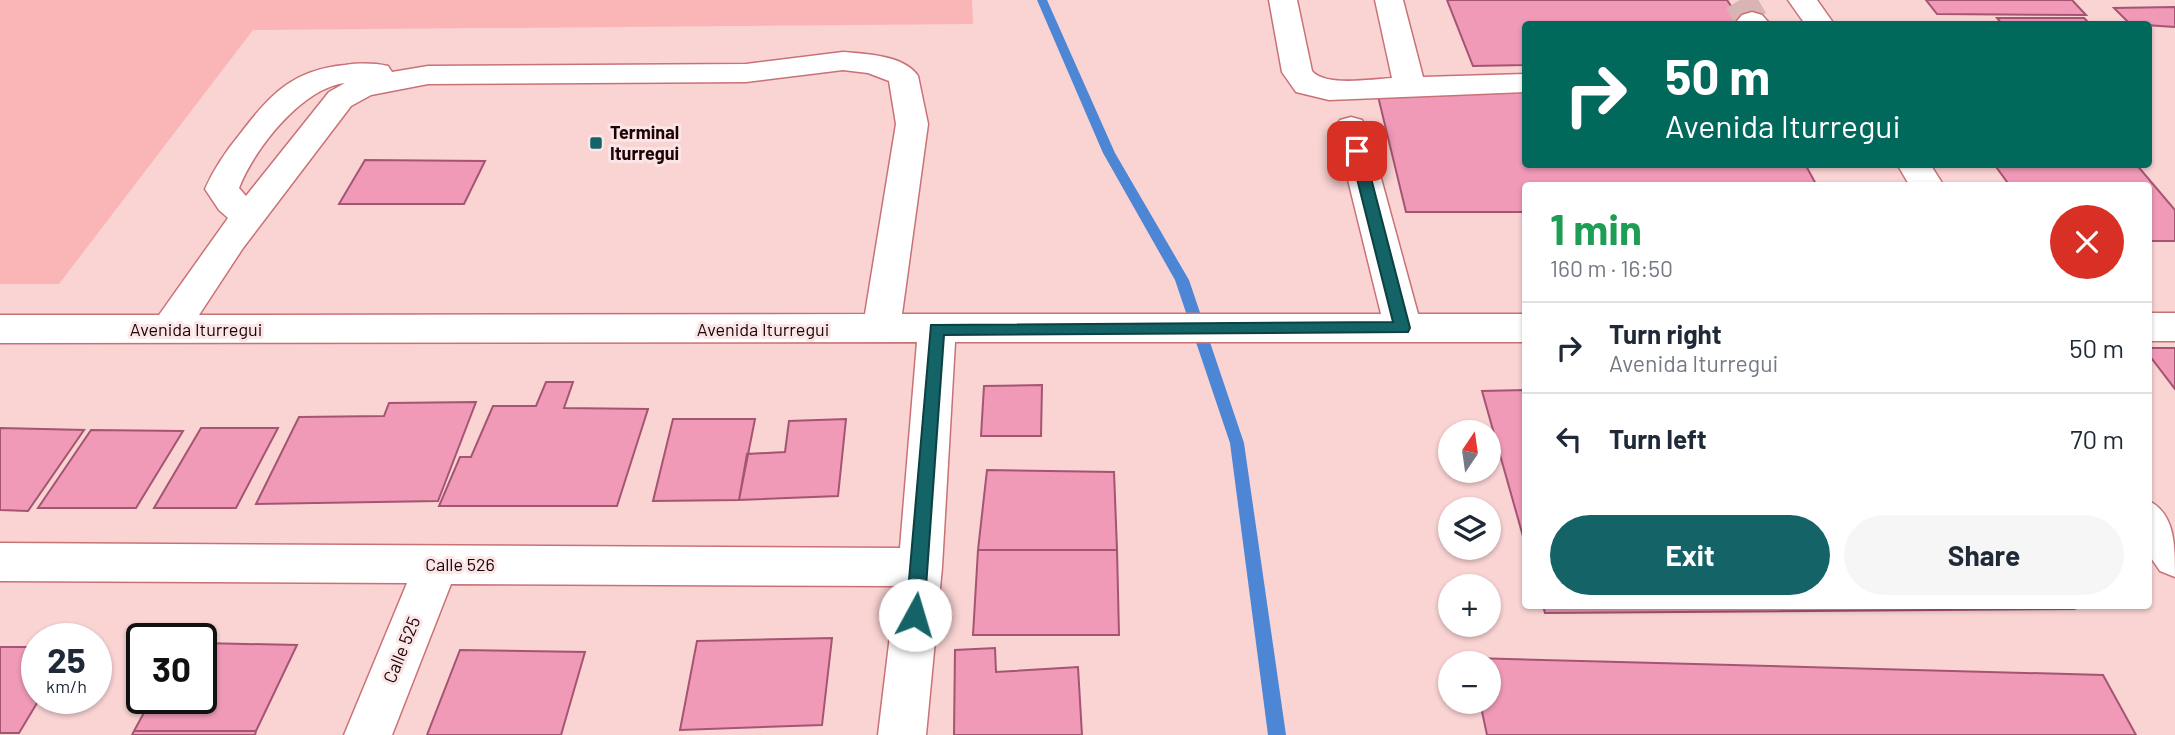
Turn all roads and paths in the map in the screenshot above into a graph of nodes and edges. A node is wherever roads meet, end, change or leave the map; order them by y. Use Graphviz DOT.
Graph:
graph roads {
  1 [pos="1283,0"];
  2 [pos="1390,0"];
  3 [pos="1802,0"];
  4 [pos="1817,21"];
  5 [pos="428,75"];
  6 [pos="1522,83"];
  7 [pos="1410,87"];
  8 [pos="1351,127"];
  9 [pos="248,216"];
  10 [pos="2152,327"];
  11 [pos="2175,327"];
  12 [pos="1403,328"];
  13 [pos="1522,328"];
  14 [pos="0,329"];
  15 [pos="937,329"];
  16 [pos="169,330"];
  17 [pos="881,330"];
  18 [pos="2152,524"];
  19 [pos="2175,558"];
  20 [pos="0,562"];
  21 [pos="436,565"];
  22 [pos="920,567"];
  23 [pos="368,735"];
  24 [pos="902,735"];
  1 -- 7 [label="street"];
  2 -- 7 [label="street"];
  3 -- 4 [label="street"];
  5 -- 9 [label="street"];
  5 -- 9 [label="street"];
  5 -- 17 [label="street"];
  6 -- 7 [label="street"];
  8 -- 12 [label="street"];
  9 -- 16 [label="street"];
  10 -- 11 [label="street"];
  12 -- 13 [label="street, Avenida Iturregui"];
  12 -- 15 [label="street, Avenida Iturregui"];
  14 -- 16 [label="street, Avenida Iturregui"];
  15 -- 17 [label="street, Avenida Iturregui"];
  15 -- 22 [label="street"];
  16 -- 17 [label="street, Avenida Iturregui"];
  18 -- 19 [label="street"];
  20 -- 21 [label="street, Calle 526"];
  21 -- 22 [label="street, Calle 526"];
  21 -- 23 [label="street, Calle 525"];
  22 -- 24 [label="street"];
}
